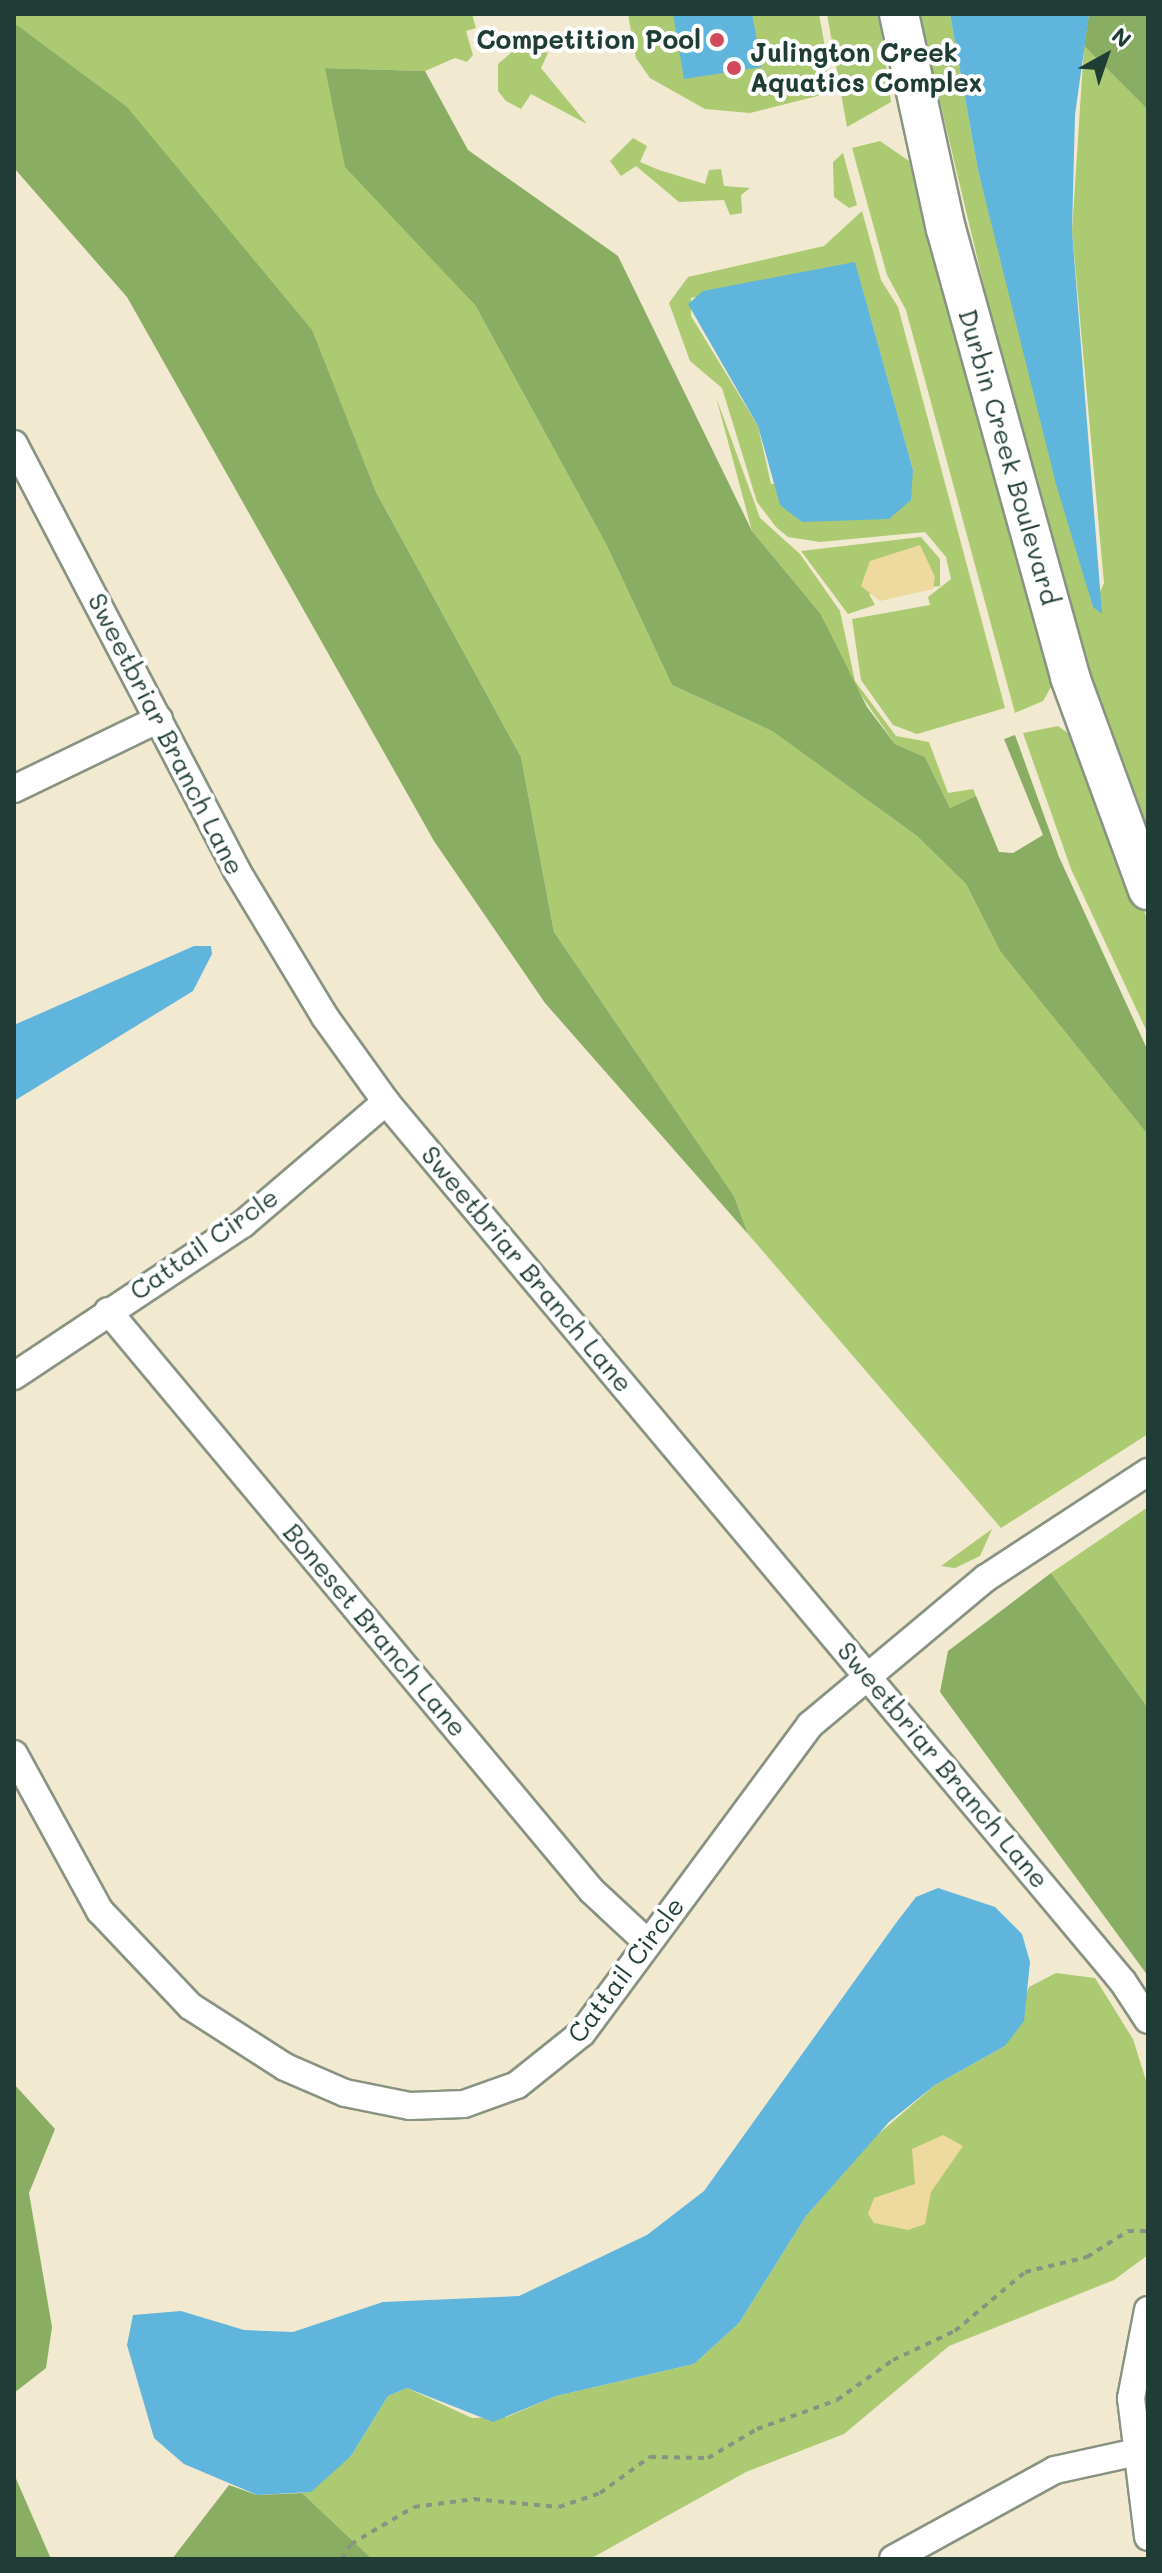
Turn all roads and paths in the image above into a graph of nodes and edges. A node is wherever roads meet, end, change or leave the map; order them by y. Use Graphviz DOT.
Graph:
graph roads {
  1 [pos="899,14"];
  2 [pos="14,444"];
  3 [pos="159,719"];
  4 [pos="14,789"];
  5 [pos="1148,890"];
  6 [pos="386,1102"];
  7 [pos="108,1311"];
  8 [pos="14,1376"];
  9 [pos="1148,1472"];
  10 [pos="867,1674"];
  11 [pos="14,1754"];
  12 [pos="648,1943"];
  13 [pos="1148,2020"];
  14 [pos="1148,2231"];
  15 [pos="1148,2310"];
  16 [pos="1137,2452"];
  17 [pos="1148,2537"];
  18 [pos="342,2559"];
  19 [pos="893,2559"];
  1 -- 5 [label="street, Durbin Creek Boulevard"];
  2 -- 3 [label="street, Sweetbriar Branch Lane"];
  3 -- 4 [label="street"];
  3 -- 6 [label="street, Sweetbriar Branch Lane"];
  6 -- 7 [label="street, Cattail Circle"];
  6 -- 10 [label="street, Sweetbriar Branch Lane"];
  7 -- 8 [label="street, Cattail Circle"];
  7 -- 12 [label="street, Boneset Branch Lane"];
  9 -- 10 [label="street, Cattail Circle"];
  10 -- 12 [label="street, Cattail Circle"];
  10 -- 13 [label="street, Sweetbriar Branch Lane"];
  11 -- 12 [label="street, Cattail Circle"];
  14 -- 18 [label="path"];
  15 -- 16 [label="street"];
  16 -- 17 [label="street"];
  16 -- 19 [label="street"];
}
